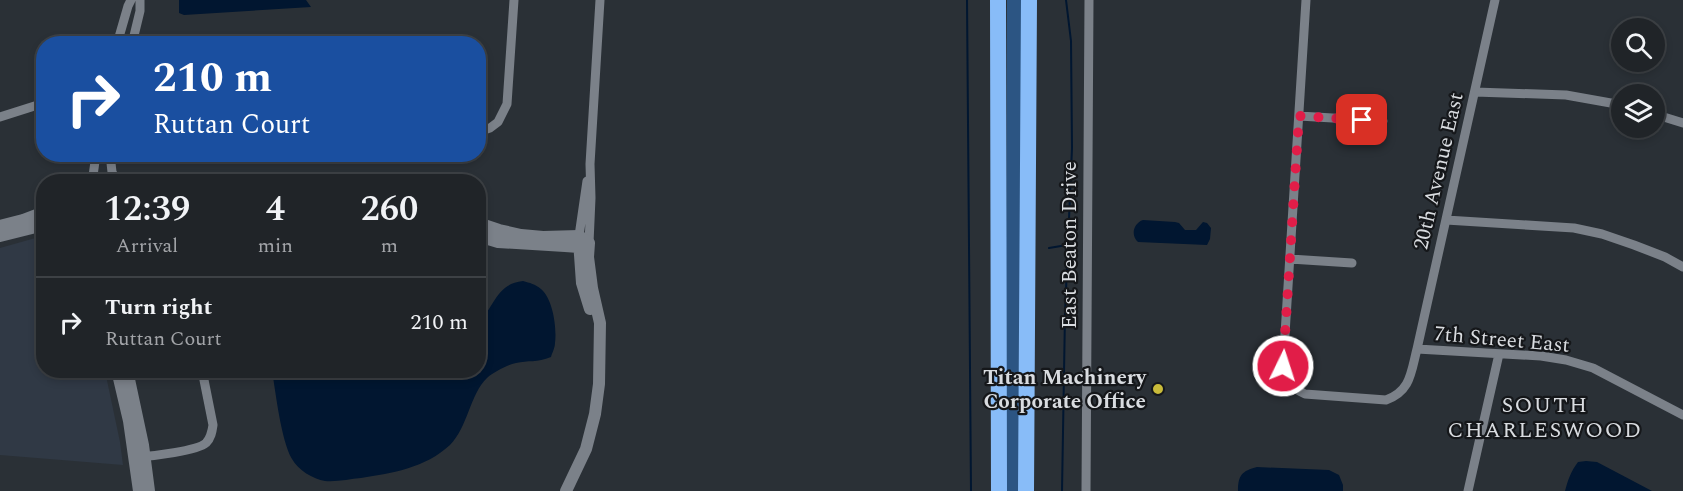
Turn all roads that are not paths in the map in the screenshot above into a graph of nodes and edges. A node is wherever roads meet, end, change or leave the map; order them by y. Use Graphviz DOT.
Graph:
graph roads {
  1 [pos="131,0"];
  2 [pos="140,0"];
  3 [pos="514,0"];
  4 [pos="600,0"];
  5 [pos="998,0"];
  6 [pos="1029,0"];
  7 [pos="1089,0"];
  8 [pos="1306,0"];
  9 [pos="1495,0"];
  10 [pos="120,36"];
  11 [pos="134,36"];
  12 [pos="1475,92"];
  13 [pos="1611,102"];
  14 [pos="36,106"];
  15 [pos="1299,116"];
  16 [pos="0,117"];
  17 [pos="1665,117"];
  18 [pos="1383,121"];
  19 [pos="1683,123"];
  20 [pos="486,129"];
  21 [pos="36,215"];
  22 [pos="1446,219"];
  23 [pos="0,226"];
  24 [pos="486,226"];
  25 [pos="36,227"];
  26 [pos="0,236"];
  27 [pos="486,238"];
  28 [pos="582,242"];
  29 [pos="1290,259"];
  30 [pos="1352,263"];
  31 [pos="1683,267"];
  32 [pos="1417,349"];
  33 [pos="1499,354"];
  34 [pos="119,378"];
  35 [pos="130,378"];
  36 [pos="204,378"];
  37 [pos="1683,415"];
  38 [pos="139,457"];
  39 [pos="1026,485"];
  40 [pos="140,491"];
  41 [pos="149,491"];
  42 [pos="566,491"];
  43 [pos="999,491"];
  44 [pos="1086,491"];
  45 [pos="1468,491"];
  1 -- 10 [label="street"];
  2 -- 11 [label="street"];
  3 -- 20 [label="street"];
  4 -- 28 [label="street"];
  5 -- 43 [label="highway"];
  6 -- 39 [label="highway"];
  7 -- 44 [label="street, East Beaton Drive"];
  8 -- 15 [label="street"];
  9 -- 12 [label="street, 20th Avenue East"];
  12 -- 13 [label="street"];
  12 -- 22 [label="street, 20th Avenue East"];
  14 -- 16 [label="street"];
  15 -- 18 [label="street"];
  15 -- 29 [label="street"];
  17 -- 19 [label="street"];
  21 -- 23 [label="street"];
  22 -- 31 [label="street"];
  22 -- 32 [label="street, 20th Avenue East"];
  24 -- 28 [label="street"];
  25 -- 26 [label="street"];
  27 -- 28 [label="street"];
  28 -- 42 [label="street"];
  29 -- 30 [label="street"];
  29 -- 32 [label="street, 7th Street East"];
  32 -- 33 [label="street, 7th Street East"];
  33 -- 37 [label="street, 7th Street East"];
  33 -- 45 [label="street"];
  34 -- 38 [label="street"];
  35 -- 38 [label="street"];
  36 -- 38 [label="street"];
  38 -- 40 [label="street"];
  38 -- 41 [label="street"];
}
